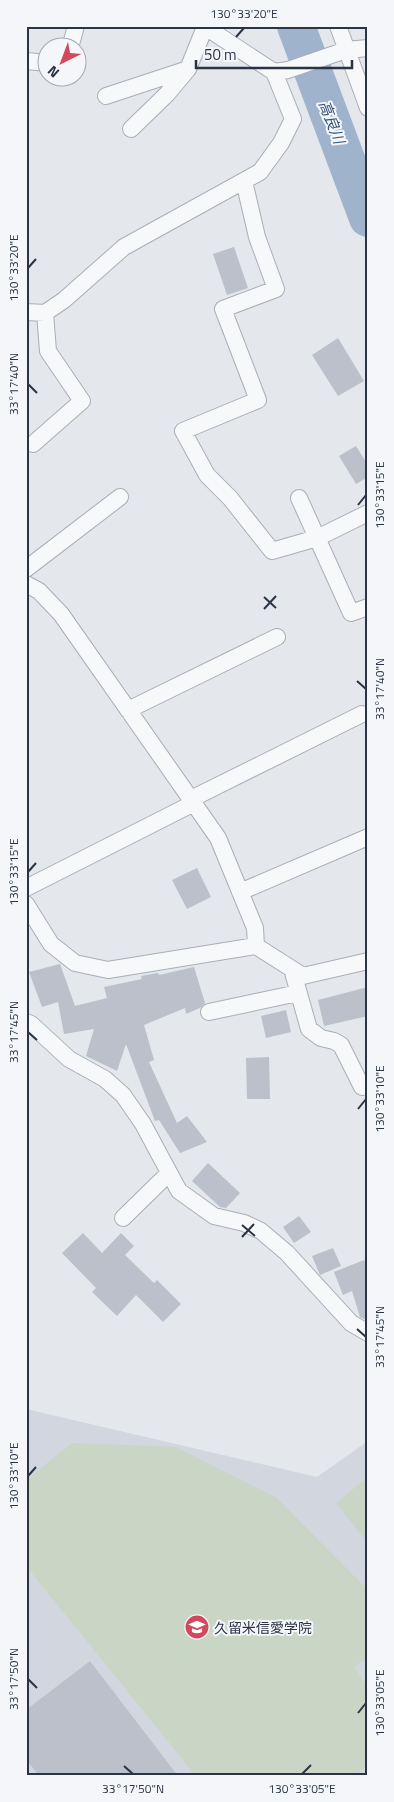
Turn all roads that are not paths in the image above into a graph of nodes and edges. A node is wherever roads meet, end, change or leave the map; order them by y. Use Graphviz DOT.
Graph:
graph roads {
  1 [pos="338,26"];
  2 [pos="204,27"];
  3 [pos="368,48"];
  4 [pos="341,52"];
  5 [pos="188,69"];
  6 [pos="281,71"];
  7 [pos="106,96"];
  8 [pos="368,108"];
  9 [pos="131,129"];
  10 [pos="244,181"];
  11 [pos="26,312"];
  12 [pos="45,313"];
  13 [pos="33,444"];
  14 [pos="120,497"];
  15 [pos="299,498"];
  16 [pos="368,513"];
  17 [pos="317,538"];
  18 [pos="26,569"];
  19 [pos="26,584"];
  20 [pos="368,607"];
  21 [pos="277,637"];
  22 [pos="128,710"];
  23 [pos="362,714"];
  24 [pos="192,801"];
  25 [pos="368,837"];
  26 [pos="26,888"];
  27 [pos="240,892"];
  28 [pos="26,904"];
  29 [pos="256,946"];
  30 [pos="368,961"];
  31 [pos="292,969"];
  32 [pos="298,993"];
  33 [pos="209,1012"];
  34 [pos="26,1022"];
  35 [pos="362,1087"];
  36 [pos="169,1173"];
  37 [pos="124,1218"];
  38 [pos="368,1333"];
  1 -- 4 [label="street"];
  2 -- 5 [label="street"];
  2 -- 6 [label="street"];
  3 -- 4 [label="street"];
  4 -- 6 [label="street"];
  4 -- 8 [label="street"];
  5 -- 7 [label="street"];
  5 -- 9 [label="street"];
  6 -- 10 [label="street"];
  10 -- 12 [label="street"];
  10 -- 17 [label="street"];
  11 -- 12 [label="street"];
  12 -- 13 [label="street"];
  14 -- 18 [label="street"];
  15 -- 17 [label="street"];
  16 -- 17 [label="street"];
  17 -- 20 [label="street"];
  19 -- 22 [label="street"];
  21 -- 22 [label="street"];
  22 -- 24 [label="street"];
  23 -- 24 [label="street"];
  24 -- 26 [label="street"];
  24 -- 27 [label="street"];
  25 -- 27 [label="street"];
  27 -- 29 [label="street"];
  28 -- 29 [label="street"];
  29 -- 31 [label="street"];
  30 -- 31 [label="street"];
  31 -- 32 [label="street"];
  32 -- 33 [label="street"];
  32 -- 35 [label="street"];
  34 -- 36 [label="street"];
  36 -- 37 [label="street"];
  36 -- 38 [label="street"];
}
